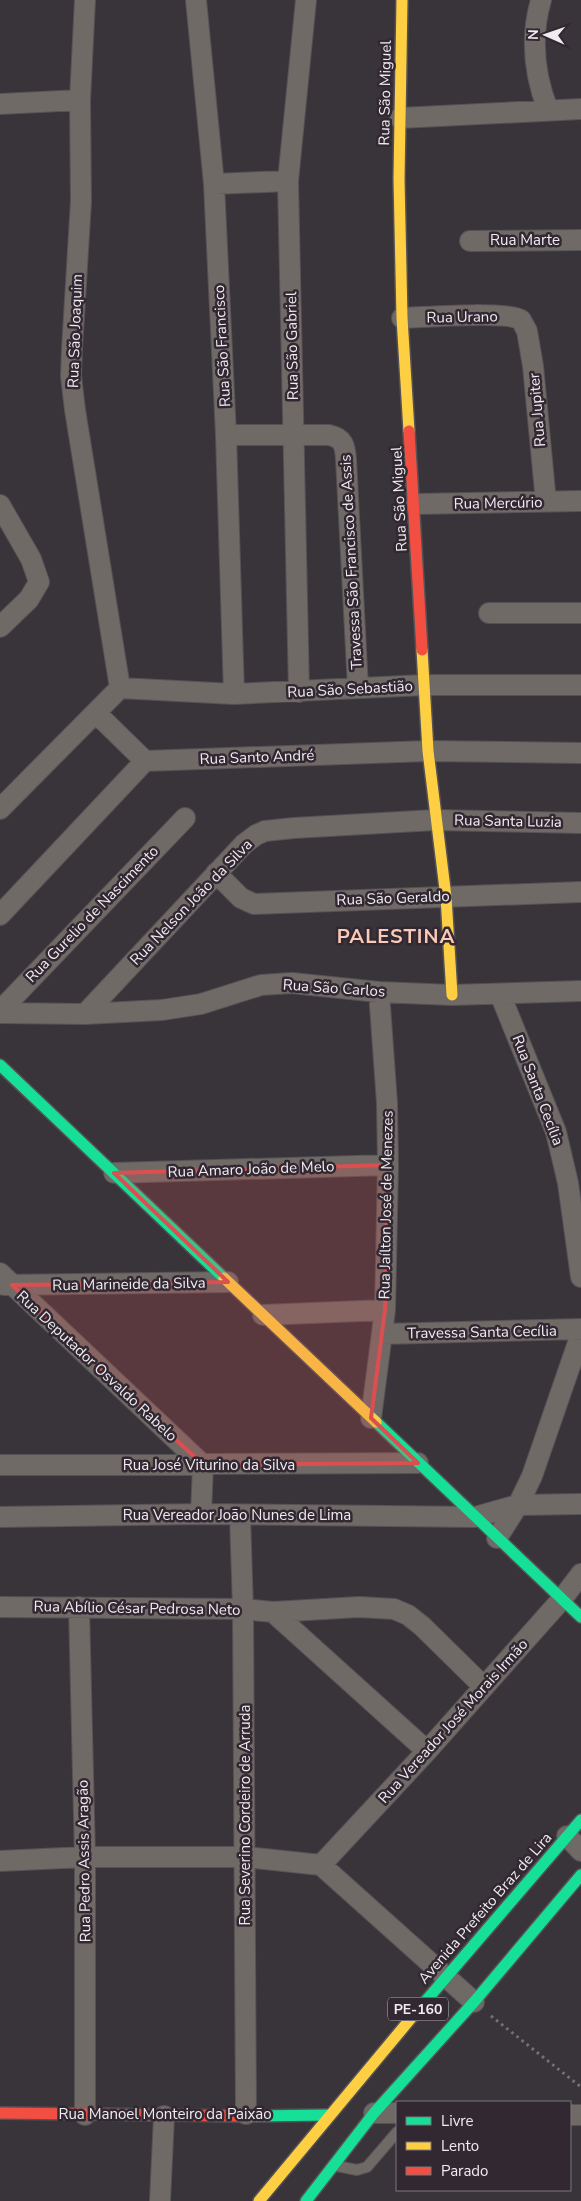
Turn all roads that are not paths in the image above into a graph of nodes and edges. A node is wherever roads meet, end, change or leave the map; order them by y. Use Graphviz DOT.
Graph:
graph roads {
  1 [pos="85,0"];
  2 [pos="196,0"];
  3 [pos="306,0"];
  4 [pos="402,0"];
  5 [pos="541,0"];
  6 [pos="80,100"];
  7 [pos="0,104"];
  8 [pos="581,108"];
  9 [pos="548,110"];
  10 [pos="400,118"];
  11 [pos="288,181"];
  12 [pos="214,184"];
  13 [pos="470,240"];
  14 [pos="581,240"];
  15 [pos="402,318"];
  16 [pos="521,320"];
  17 [pos="226,435"];
  18 [pos="294,435"];
  19 [pos="581,501"];
  20 [pos="546,502"];
  21 [pos="415,504"];
  22 [pos="0,505"];
  23 [pos="489,613"];
  24 [pos="581,613"];
  25 [pos="0,627"];
  26 [pos="424,685"];
  27 [pos="581,685"];
  28 [pos="120,688"];
  29 [pos="358,688"];
  30 [pos="299,692"];
  31 [pos="234,694"];
  32 [pos="96,713"];
  33 [pos="428,751"];
  34 [pos="581,753"];
  35 [pos="145,761"];
  36 [pos="0,809"];
  37 [pos="185,818"];
  38 [pos="435,820"];
  39 [pos="581,822"];
  40 [pos="216,873"];
  41 [pos="581,892"];
  42 [pos="446,897"];
  43 [pos="0,915"];
  44 [pos="581,991"];
  45 [pos="379,992"];
  46 [pos="500,994"];
  47 [pos="452,995"];
  48 [pos="0,1012"];
  49 [pos="85,1014"];
  50 [pos="0,1065"];
  51 [pos="388,1165"];
  52 [pos="114,1173"];
  53 [pos="581,1277"];
  54 [pos="4,1281"];
  55 [pos="228,1282"];
  56 [pos="385,1310"];
  57 [pos="262,1315"];
  58 [pos="581,1329"];
  59 [pos="383,1334"];
  60 [pos="581,1334"];
  61 [pos="371,1418"];
  62 [pos="418,1463"];
  63 [pos="0,1465"];
  64 [pos="203,1465"];
  65 [pos="581,1504"];
  66 [pos="518,1505"];
  67 [pos="201,1514"];
  68 [pos="240,1515"];
  69 [pos="0,1517"];
  70 [pos="475,1517"];
  71 [pos="497,1538"];
  72 [pos="581,1574"];
  73 [pos="562,1599"];
  74 [pos="0,1607"];
  75 [pos="79,1607"];
  76 [pos="243,1609"];
  77 [pos="274,1612"];
  78 [pos="581,1617"];
  79 [pos="484,1687"];
  80 [pos="427,1751"];
  81 [pos="581,1820"];
  82 [pos="567,1836"];
  83 [pos="581,1851"];
  84 [pos="85,1857"];
  85 [pos="246,1857"];
  86 [pos="0,1861"];
  87 [pos="321,1865"];
  88 [pos="581,1875"];
  89 [pos="445,1977"];
  90 [pos="474,2002"];
  91 [pos="0,2113"];
  92 [pos="374,2113"];
  93 [pos="396,2113"];
  94 [pos="246,2114"];
  95 [pos="84,2115"];
  96 [pos="329,2115"];
  97 [pos="164,2116"];
  98 [pos="396,2133"];
  99 [pos="334,2165"];
  100 [pos="160,2201"];
  101 [pos="259,2201"];
  102 [pos="306,2201"];
  1 -- 6 [label="street, Rua São Joaquim"];
  2 -- 12 [label="street, Rua São Francisco"];
  3 -- 11 [label="street, Rua São Gabriel"];
  4 -- 10 [label="street, Rua São Miguel"];
  5 -- 9 [label="street"];
  6 -- 7 [label="street"];
  6 -- 28 [label="street, Rua São Joaquim"];
  8 -- 9 [label="street"];
  9 -- 10 [label="street"];
  10 -- 15 [label="street, Rua São Miguel"];
  11 -- 12 [label="street"];
  11 -- 18 [label="street, Rua São Gabriel"];
  12 -- 17 [label="street, Rua São Francisco"];
  13 -- 14 [label="street, Rua Marte"];
  15 -- 16 [label="street, Rua Urano"];
  15 -- 21 [label="street, Rua São Miguel"];
  16 -- 20 [label="street, Rua Jupiter"];
  17 -- 18 [label="street"];
  17 -- 31 [label="street, Rua São Francisco"];
  18 -- 29 [label="street, Travessa São Francisco de Assis"];
  18 -- 30 [label="street, Rua São Gabriel"];
  19 -- 20 [label="street, Rua Mercúrio"];
  20 -- 21 [label="street, Rua Mercúrio"];
  21 -- 26 [label="street, Rua São Miguel"];
  22 -- 25 [label="street"];
  23 -- 24 [label="street"];
  26 -- 27 [label="street, Rua São Sebastião"];
  26 -- 29 [label="street, Rua São Sebastião"];
  26 -- 33 [label="street, Rua São Miguel"];
  28 -- 31 [label="street, Rua São Sebastião"];
  28 -- 32 [label="street"];
  29 -- 30 [label="street, Rua São Sebastião"];
  30 -- 31 [label="street, Rua São Sebastião"];
  32 -- 35 [label="street"];
  32 -- 36 [label="street"];
  33 -- 34 [label="street, Rua Santo André"];
  33 -- 35 [label="street, Rua Santo André"];
  33 -- 38 [label="street, Rua São Miguel"];
  35 -- 43 [label="street"];
  37 -- 48 [label="street, Rua Gurelio de Nascimento"];
  38 -- 39 [label="street, Rua Santa Luzia"];
  38 -- 40 [label="street, Rua Nelson João da Silva"];
  38 -- 42 [label="street, Rua São Miguel"];
  40 -- 42 [label="street, Rua São Geraldo"];
  40 -- 49 [label="street, Rua Nelson João da Silva"];
  41 -- 42 [label="street, Rua São Geraldo"];
  42 -- 47 [label="street, Rua São Miguel"];
  44 -- 46 [label="street, Rua São Carlos"];
  45 -- 47 [label="street, Rua São Carlos"];
  45 -- 49 [label="street, Rua São Carlos"];
  45 -- 51 [label="street, Rua Jaílton José de Menezes"];
  46 -- 47 [label="street, Rua São Carlos"];
  46 -- 53 [label="street, Rua Santa Cecília"];
  48 -- 49 [label="street, Rua São Carlos"];
  50 -- 52 [label="street"];
  51 -- 52 [label="street, Rua Amaro João de Melo"];
  51 -- 56 [label="street, Rua Jaílton José de Menezes"];
  52 -- 55 [label="street"];
  54 -- 55 [label="street, Rua Marineide da Silva"];
  54 -- 64 [label="street, Rua Deputador Osvaldo Rabelo"];
  55 -- 57 [label="street"];
  56 -- 57 [label="street"];
  56 -- 59 [label="street, Rua Jaílton José de Menezes"];
  57 -- 61 [label="street"];
  58 -- 59 [label="street, Travessa Santa Cecília"];
  59 -- 61 [label="street, Rua Jaílton José de Menezes"];
  60 -- 66 [label="street"];
  61 -- 62 [label="street"];
  62 -- 64 [label="street, Rua José Viturino da Silva"];
  62 -- 70 [label="street"];
  63 -- 64 [label="street, Rua José Viturino da Silva"];
  64 -- 67 [label="street"];
  65 -- 66 [label="street"];
  66 -- 70 [label="street"];
  66 -- 71 [label="street"];
  67 -- 68 [label="street, Rua Vereador João Nunes de Lima"];
  67 -- 69 [label="street, Rua Vereador João Nunes de Lima"];
  68 -- 70 [label="street, Rua Vereador João Nunes de Lima"];
  68 -- 76 [label="street, Rua Severino Cordeiro de Arruda"];
  70 -- 71 [label="street"];
  71 -- 73 [label="street"];
  72 -- 73 [label="street, Rua Vereador José Morais Irmão"];
  73 -- 78 [label="street"];
  73 -- 79 [label="street, Rua Vereador José Morais Irmão"];
  74 -- 75 [label="street, Rua Abílio César Pedrosa Neto"];
  75 -- 76 [label="street, Rua Abílio César Pedrosa Neto"];
  75 -- 84 [label="street, Rua Pedro Assis Aragão"];
  76 -- 77 [label="street, Rua Abílio César Pedrosa Neto"];
  76 -- 85 [label="street, Rua Severino Cordeiro de Arruda"];
  77 -- 79 [label="street, Rua Abílio César Pedrosa Neto"];
  77 -- 80 [label="street"];
  79 -- 80 [label="street, Rua Vereador José Morais Irmão"];
  80 -- 87 [label="street, Rua Vereador José Morais Irmão"];
  81 -- 82 [label="street, Avenida Prefeito Braz de Lira / PE-160"];
  82 -- 83 [label="street"];
  82 -- 89 [label="street, Avenida Prefeito Braz de Lira / PE-160"];
  84 -- 85 [label="street"];
  84 -- 86 [label="street"];
  84 -- 95 [label="street, Rua Pedro Assis Aragão"];
  85 -- 87 [label="street"];
  85 -- 94 [label="street, Rua Severino Cordeiro de Arruda"];
  87 -- 89 [label="street"];
  88 -- 90 [label="street, PE-160"];
  89 -- 90 [label="street"];
  89 -- 96 [label="street, Avenida Prefeito Braz de Lira / PE-160"];
  90 -- 92 [label="street, PE-160"];
  91 -- 95 [label="street, Rua Manoel Monteiro da Paixão"];
  92 -- 93 [label="street"];
  92 -- 99 [label="street, PE-160"];
  94 -- 96 [label="street, Rua Manoel Monteiro da Paixão"];
  94 -- 97 [label="street, Rua Manoel Monteiro da Paixão"];
  95 -- 97 [label="street, Rua Manoel Monteiro da Paixão"];
  96 -- 101 [label="street, Avenida Prefeito Braz de Lira / PE-160"];
  97 -- 100 [label="street"];
  98 -- 99 [label="lane"];
  99 -- 102 [label="street, PE-160"];
}
